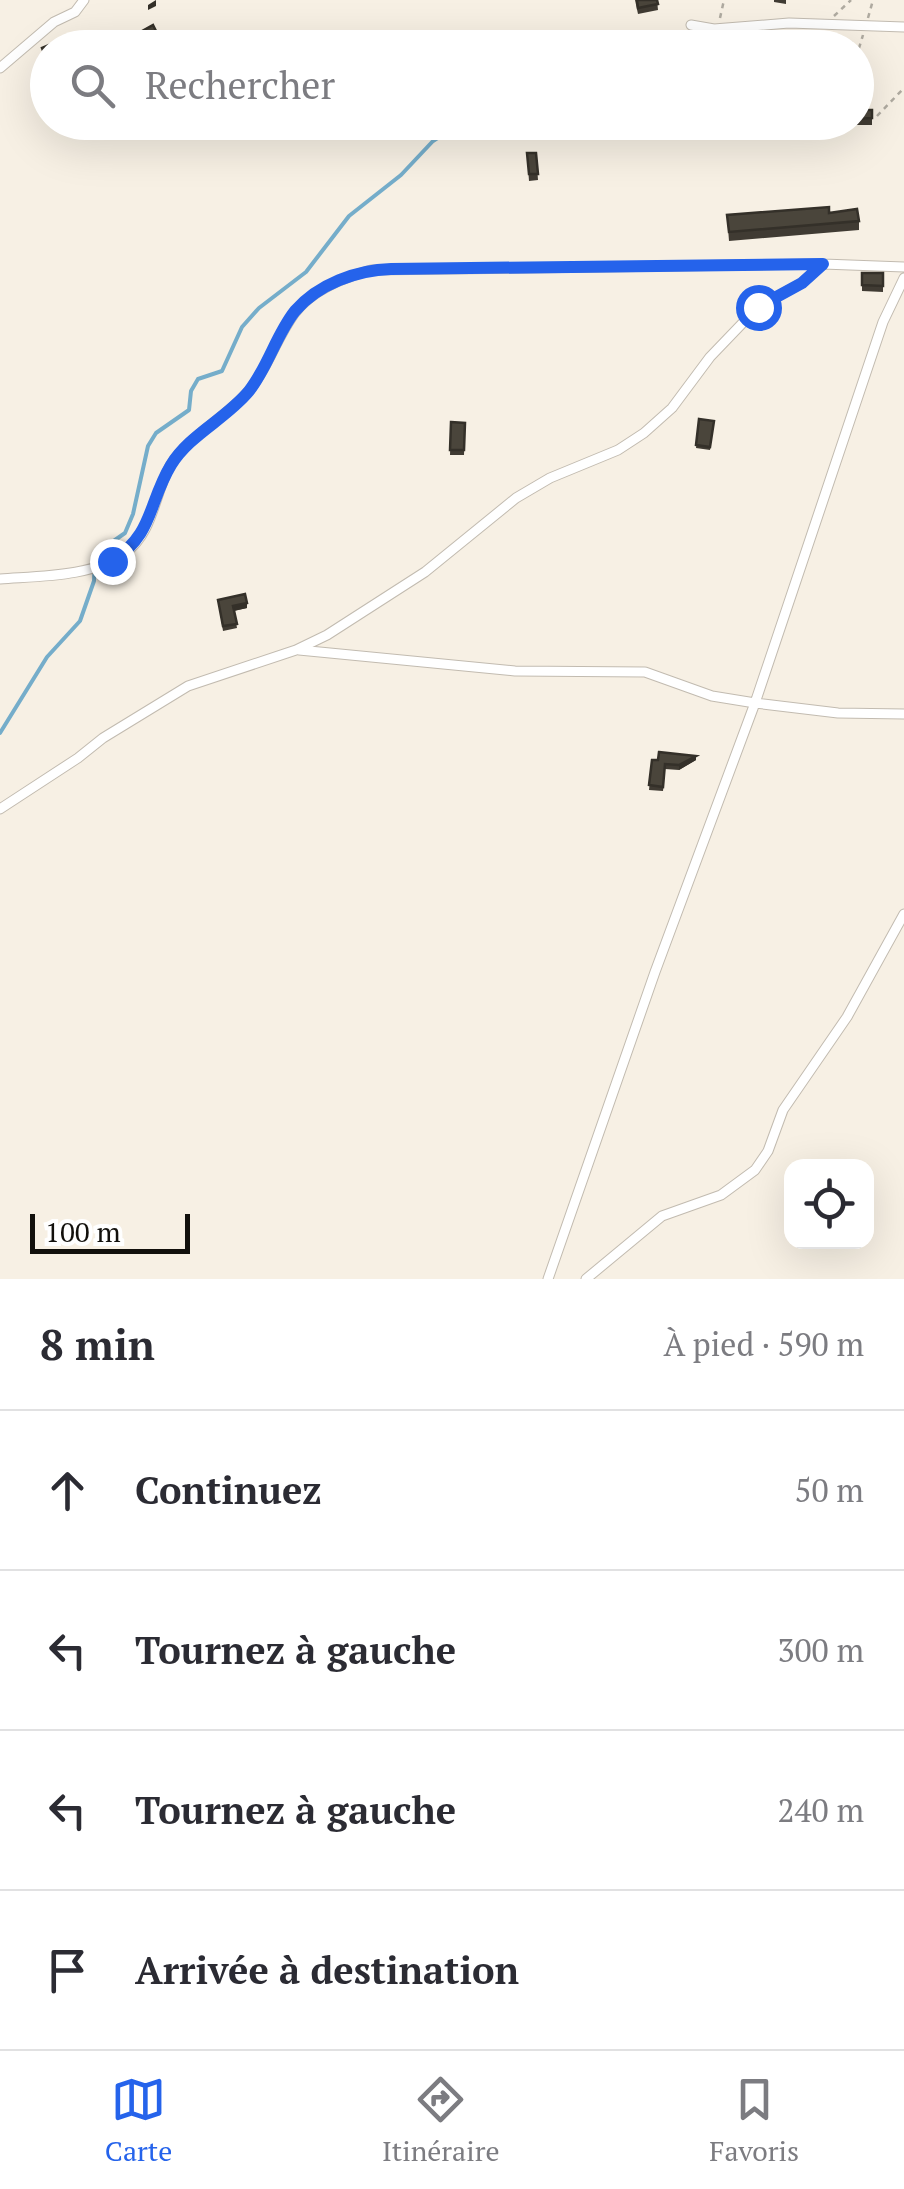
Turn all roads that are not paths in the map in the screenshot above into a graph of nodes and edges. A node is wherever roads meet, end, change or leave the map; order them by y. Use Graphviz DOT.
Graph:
graph roads {
  1 [pos="84,0"];
  2 [pos="691,26"];
  3 [pos="904,27"];
  4 [pos="45,30"];
  5 [pos="30,42"];
  6 [pos="0,68"];
  7 [pos="823,264"];
  8 [pos="904,267"];
  9 [pos="904,278"];
  10 [pos="0,580"];
  11 [pos="296,650"];
  12 [pos="755,703"];
  13 [pos="904,714"];
  14 [pos="0,809"];
  15 [pos="904,914"];
  16 [pos="548,1279"];
  17 [pos="586,1279"];
  1 -- 4 [label="street"];
  2 -- 3 [label="street"];
  5 -- 6 [label="street"];
  7 -- 8 [label="street"];
  7 -- 10 [label="street"];
  7 -- 11 [label="street"];
  9 -- 12 [label="street"];
  11 -- 12 [label="street"];
  11 -- 14 [label="street"];
  12 -- 13 [label="street"];
  12 -- 16 [label="street"];
  15 -- 17 [label="street"];
}
